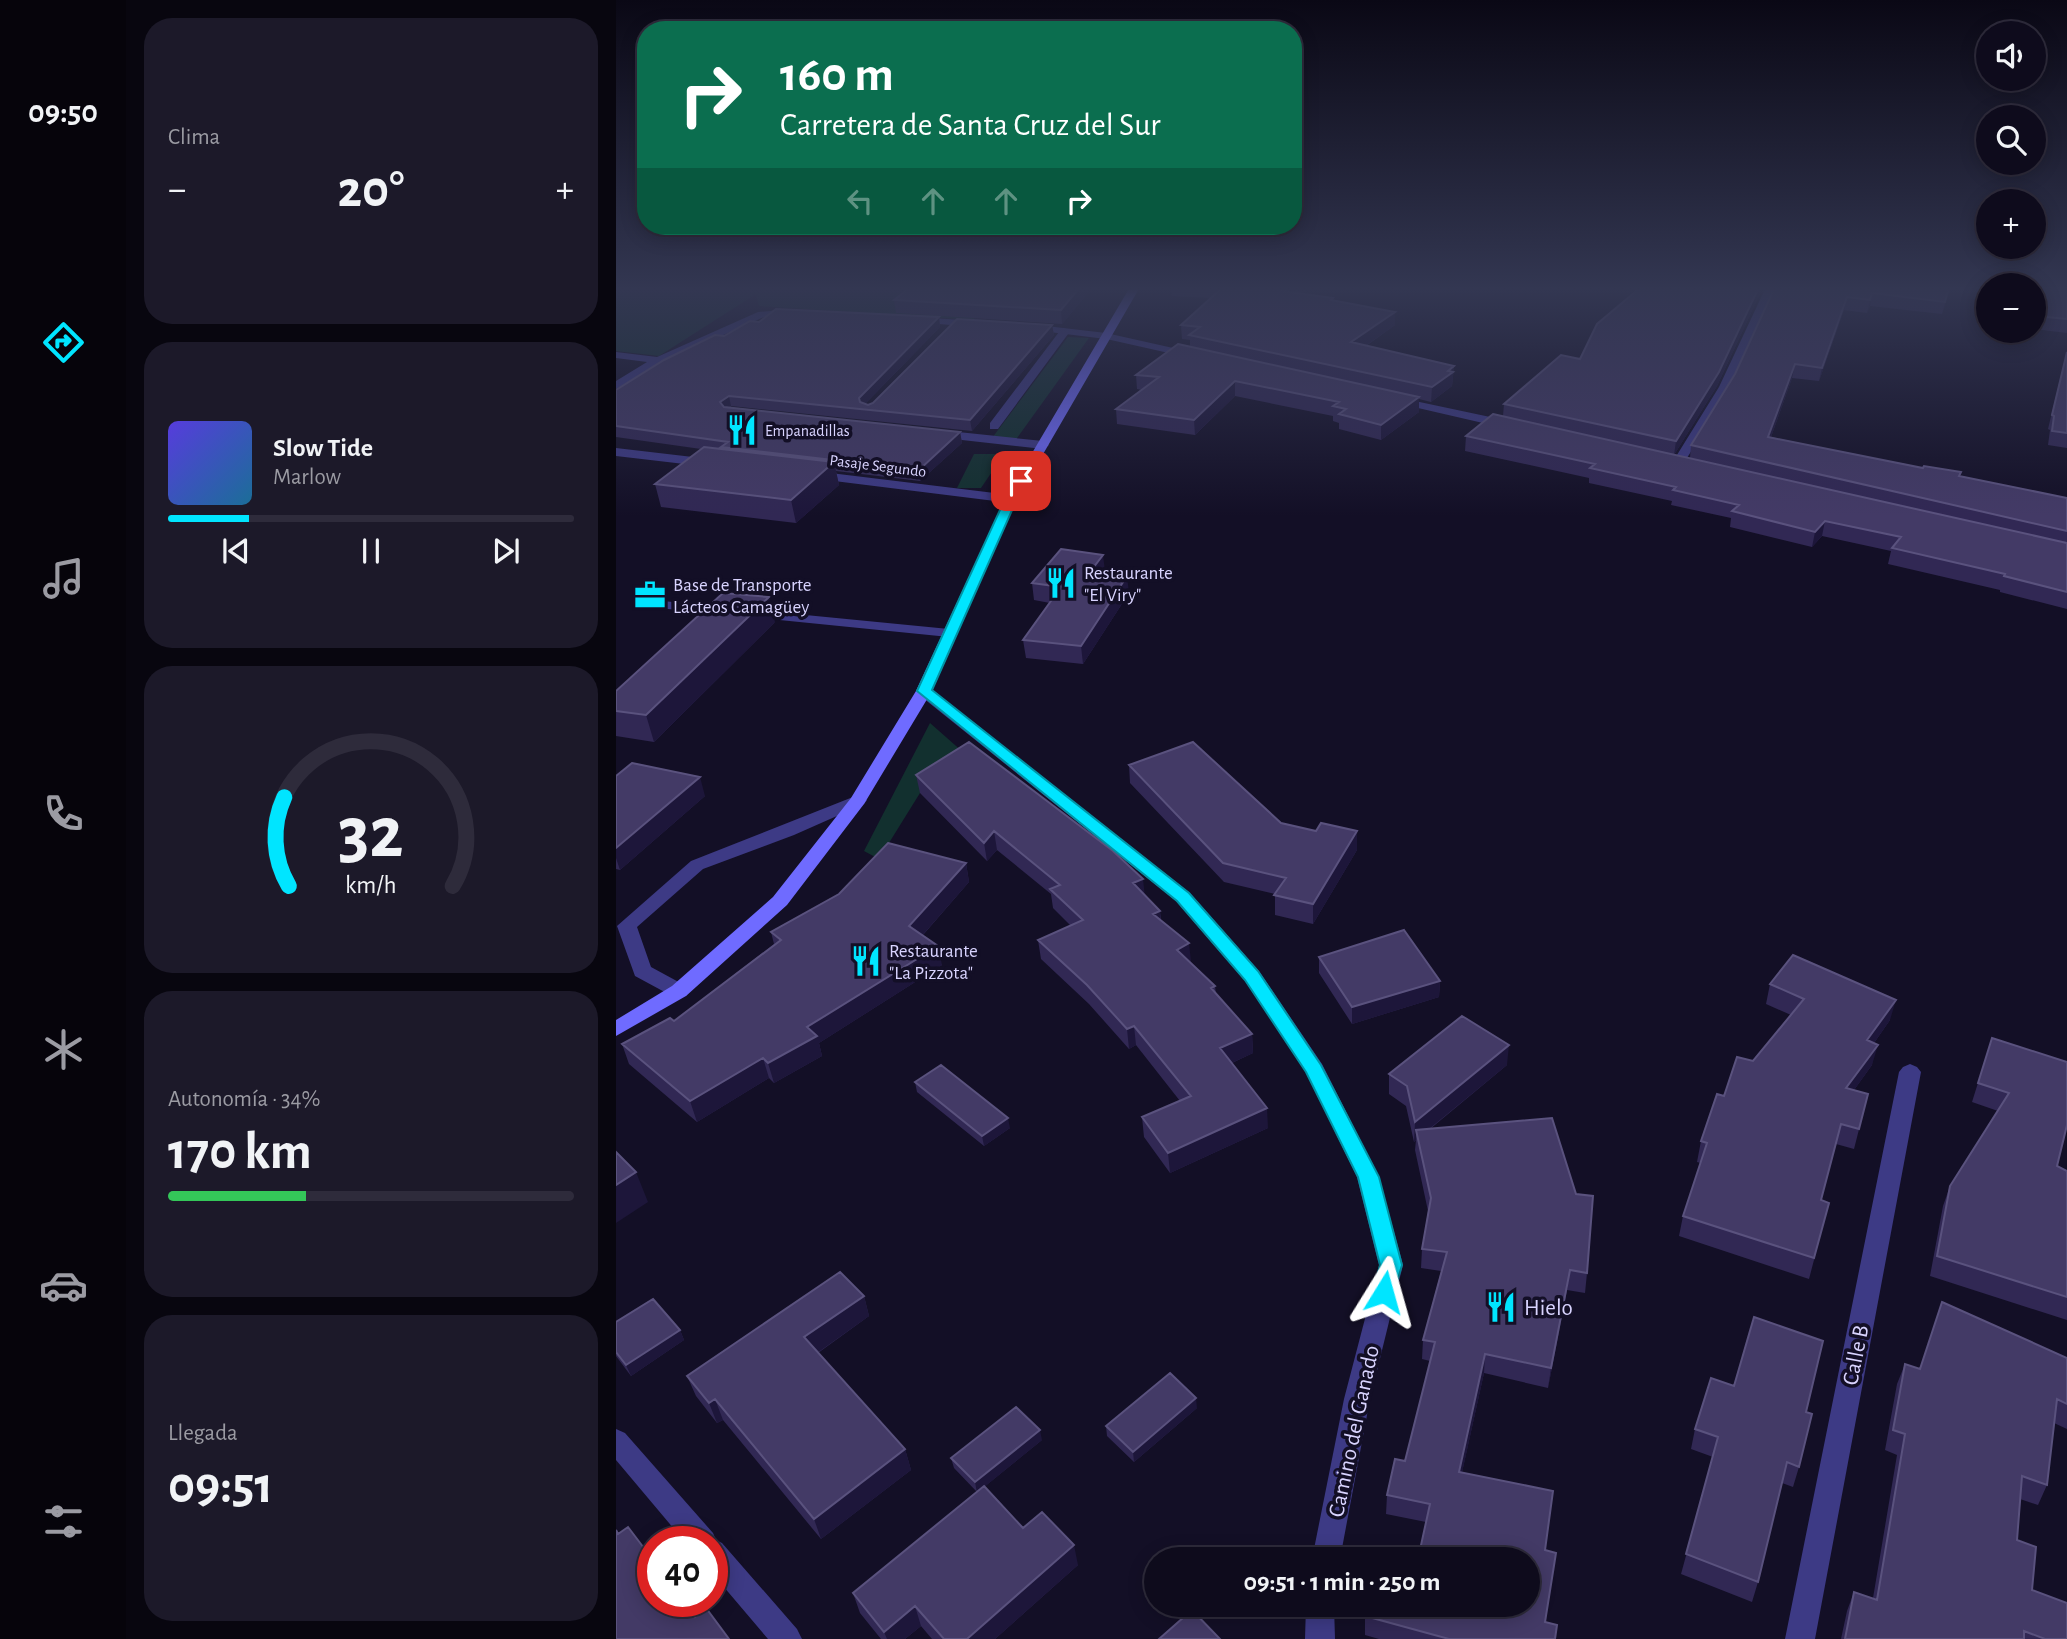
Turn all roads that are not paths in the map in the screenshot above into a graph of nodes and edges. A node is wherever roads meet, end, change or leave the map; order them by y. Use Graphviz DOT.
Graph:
graph roads {
  1 [pos="652,363"];
  2 [pos="1041,363"];
  3 [pos="1090,363"];
  4 [pos="1736,363"];
  5 [pos="616,386"];
  6 [pos="1384,397"];
  7 [pos="994,426"];
  8 [pos="1518,427"];
  9 [pos="929,433"];
  10 [pos="1043,445"];
  11 [pos="616,452"];
  12 [pos="1665,460"];
  13 [pos="1678,463"];
  14 [pos="725,465"];
  15 [pos="1692,466"];
  16 [pos="807,475"];
  17 [pos="1011,499"];
  18 [pos="663,605"];
  19 [pos="950,633"];
  20 [pos="924,691"];
  21 [pos="858,800"];
  22 [pos="679,991"];
  23 [pos="616,1029"];
  24 [pos="1910,1072"];
  25 [pos="616,1441"];
  26 [pos="689,1526"];
  27 [pos="1328,1547"];
  28 [pos="728,1571"];
  29 [pos="1320,1617"];
  30 [pos="787,1639"];
  31 [pos="1320,1639"];
  32 [pos="1800,1639"];
  1 -- 5 [label="street"];
  2 -- 7 [label="street"];
  3 -- 10 [label="main road"];
  4 -- 13 [label="street"];
  6 -- 8 [label="street"];
  9 -- 10 [label="street"];
  10 -- 17 [label="main road"];
  11 -- 14 [label="street"];
  12 -- 13 [label="street"];
  13 -- 15 [label="street"];
  16 -- 17 [label="street, Pasaje Segundo"];
  17 -- 19 [label="main road"];
  18 -- 19 [label="street"];
  19 -- 20 [label="main road"];
  20 -- 21 [label="main road"];
  20 -- 27 [label="street, Camino del Ganado"];
  21 -- 22 [label="main road"];
  21 -- 22 [label="street"];
  22 -- 23 [label="main road"];
  24 -- 32 [label="street, Calle B"];
  25 -- 26 [label="street"];
  28 -- 30 [label="street"];
  29 -- 31 [label="street"];
}
